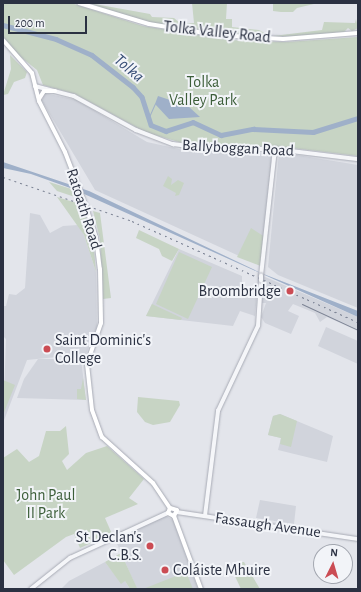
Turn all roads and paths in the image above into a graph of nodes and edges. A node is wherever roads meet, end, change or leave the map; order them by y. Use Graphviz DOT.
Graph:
graph roads {
  1 [pos="79,3"];
  2 [pos="358,33"];
  3 [pos="3,40"];
  4 [pos="34,86"];
  5 [pos="55,91"];
  6 [pos="39,101"];
  7 [pos="275,149"];
  8 [pos="358,159"];
  9 [pos="170,508"];
  10 [pos="177,512"];
  11 [pos="168,513"];
  12 [pos="174,516"];
  13 [pos="205,516"];
  14 [pos="358,539"];
  15 [pos="31,589"];
  16 [pos="201,589"];
  1 -- 2 [label="main road, Tolka Valley Road"];
  3 -- 4 [label="main road, Ratoath Road"];
  4 -- 5 [label="street, Ballyboggan Road"];
  4 -- 6 [label="main road, Ratoath Road"];
  5 -- 6 [label="main road"];
  5 -- 7 [label="street, Ballyboggan Road"];
  6 -- 9 [label="main road, Ratoath Road, bridge"];
  7 -- 8 [label="street, Ballyboggan Road"];
  7 -- 13 [label="street, bridge"];
  9 -- 10 [label="main road"];
  9 -- 11 [label="main road"];
  10 -- 12 [label="main road"];
  10 -- 13 [label="street, Fassaugh Avenue"];
  11 -- 12 [label="main road"];
  11 -- 15 [label="street"];
  12 -- 16 [label="main road"];
  13 -- 14 [label="street, Fassaugh Avenue"];
}
